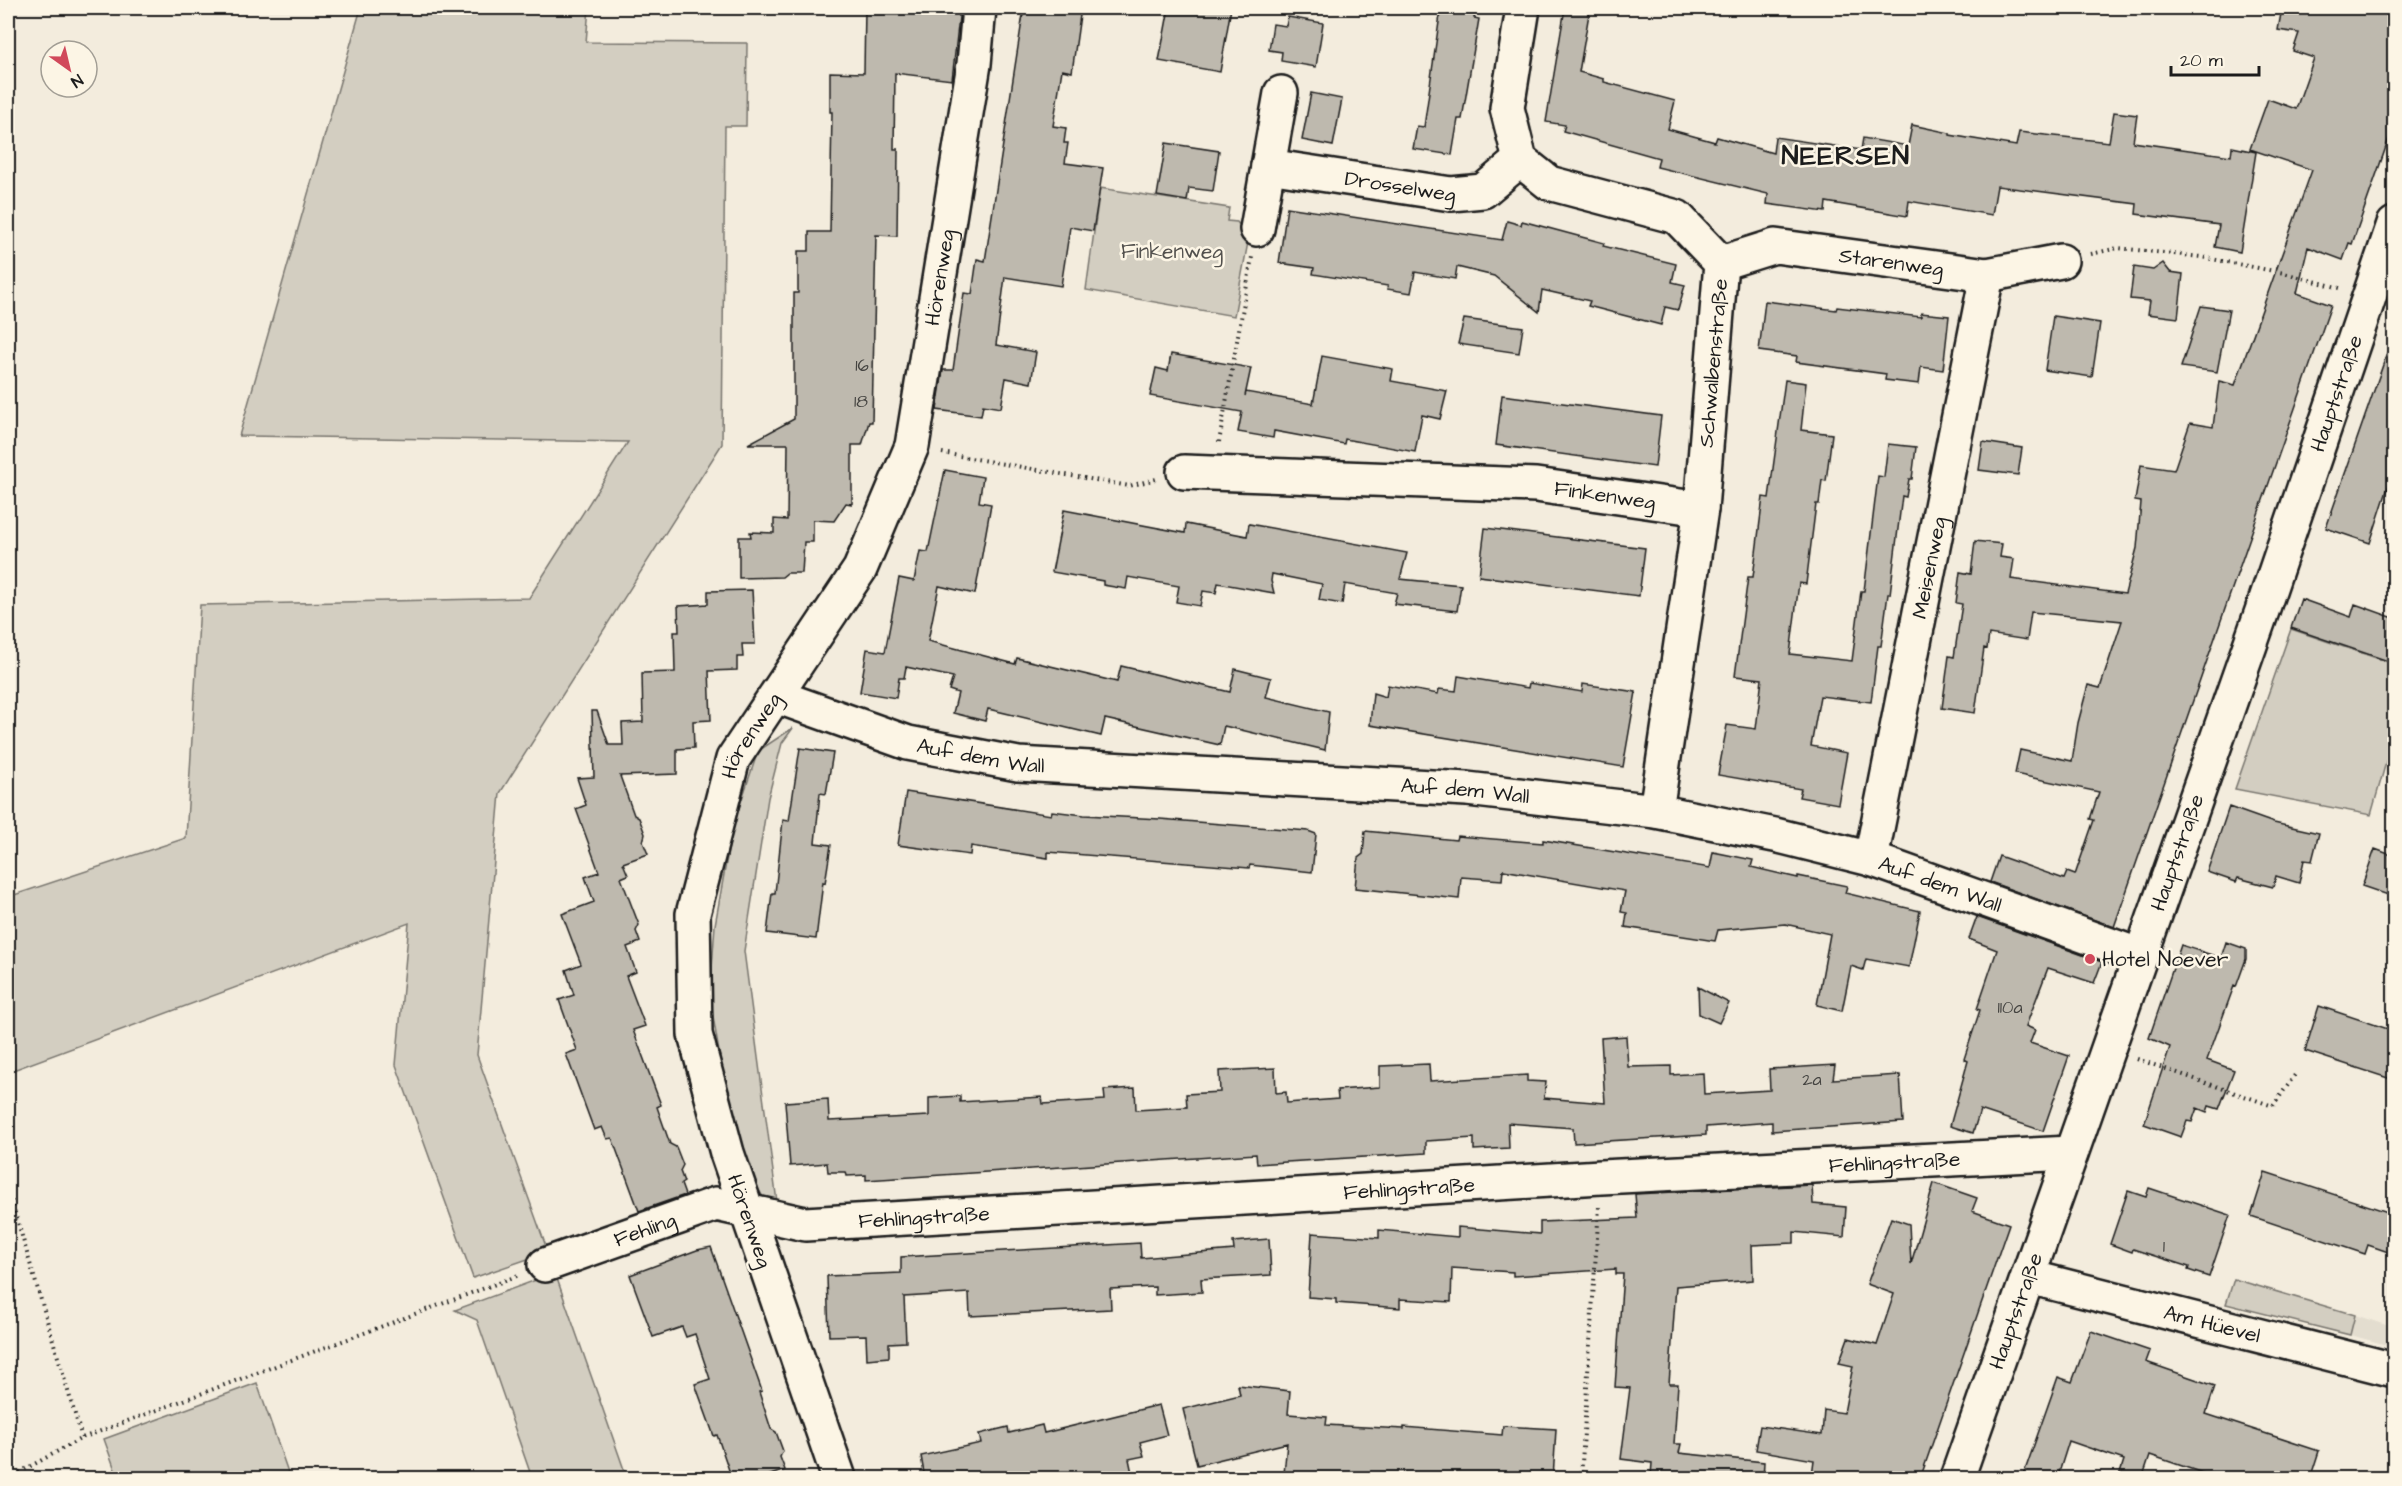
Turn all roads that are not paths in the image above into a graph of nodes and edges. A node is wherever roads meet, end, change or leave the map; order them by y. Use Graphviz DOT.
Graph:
graph roads {
  1 [pos="979,8"];
  2 [pos="1523,8"];
  3 [pos="1281,93"];
  4 [pos="1520,160"];
  5 [pos="1268,166"];
  6 [pos="2394,224"];
  7 [pos="1257,230"];
  8 [pos="2061,261"];
  9 [pos="1721,263"];
  10 [pos="1987,275"];
  11 [pos="1199,472"];
  12 [pos="1701,509"];
  13 [pos="776,696"];
  14 [pos="1656,811"];
  15 [pos="1871,859"];
  16 [pos="2141,956"];
  17 [pos="2071,1153"];
  18 [pos="747,1211"];
  19 [pos="545,1266"];
  20 [pos="2029,1277"];
  21 [pos="2394,1370"];
  22 [pos="839,1479"];
  23 [pos="1957,1479"];
  1 -- 13 [label="street, Hörenweg"];
  2 -- 4 [label="street"];
  3 -- 5 [label="street"];
  4 -- 5 [label="street, Drosselweg"];
  4 -- 9 [label="street, Schwalbenstraße"];
  5 -- 7 [label="street"];
  6 -- 16 [label="street, Hauptstraße"];
  8 -- 10 [label="street, Starenweg"];
  9 -- 10 [label="street, Starenweg"];
  9 -- 12 [label="street, Schwalbenstraße"];
  10 -- 15 [label="street, Meisenweg"];
  11 -- 12 [label="street, Finkenweg"];
  12 -- 14 [label="street, Schwalbenstraße"];
  13 -- 14 [label="street, Auf dem Wall"];
  13 -- 18 [label="street, Hörenweg"];
  14 -- 15 [label="street, Auf dem Wall"];
  15 -- 16 [label="street, Auf dem Wall"];
  16 -- 17 [label="street, Hauptstraße"];
  17 -- 18 [label="street, Fehlingstraße"];
  17 -- 20 [label="street, Hauptstraße"];
  18 -- 19 [label="street, Fehling"];
  18 -- 22 [label="street, Hörenweg"];
  20 -- 21 [label="street, Am Hüevel"];
  20 -- 23 [label="street, Hauptstraße"];
}
